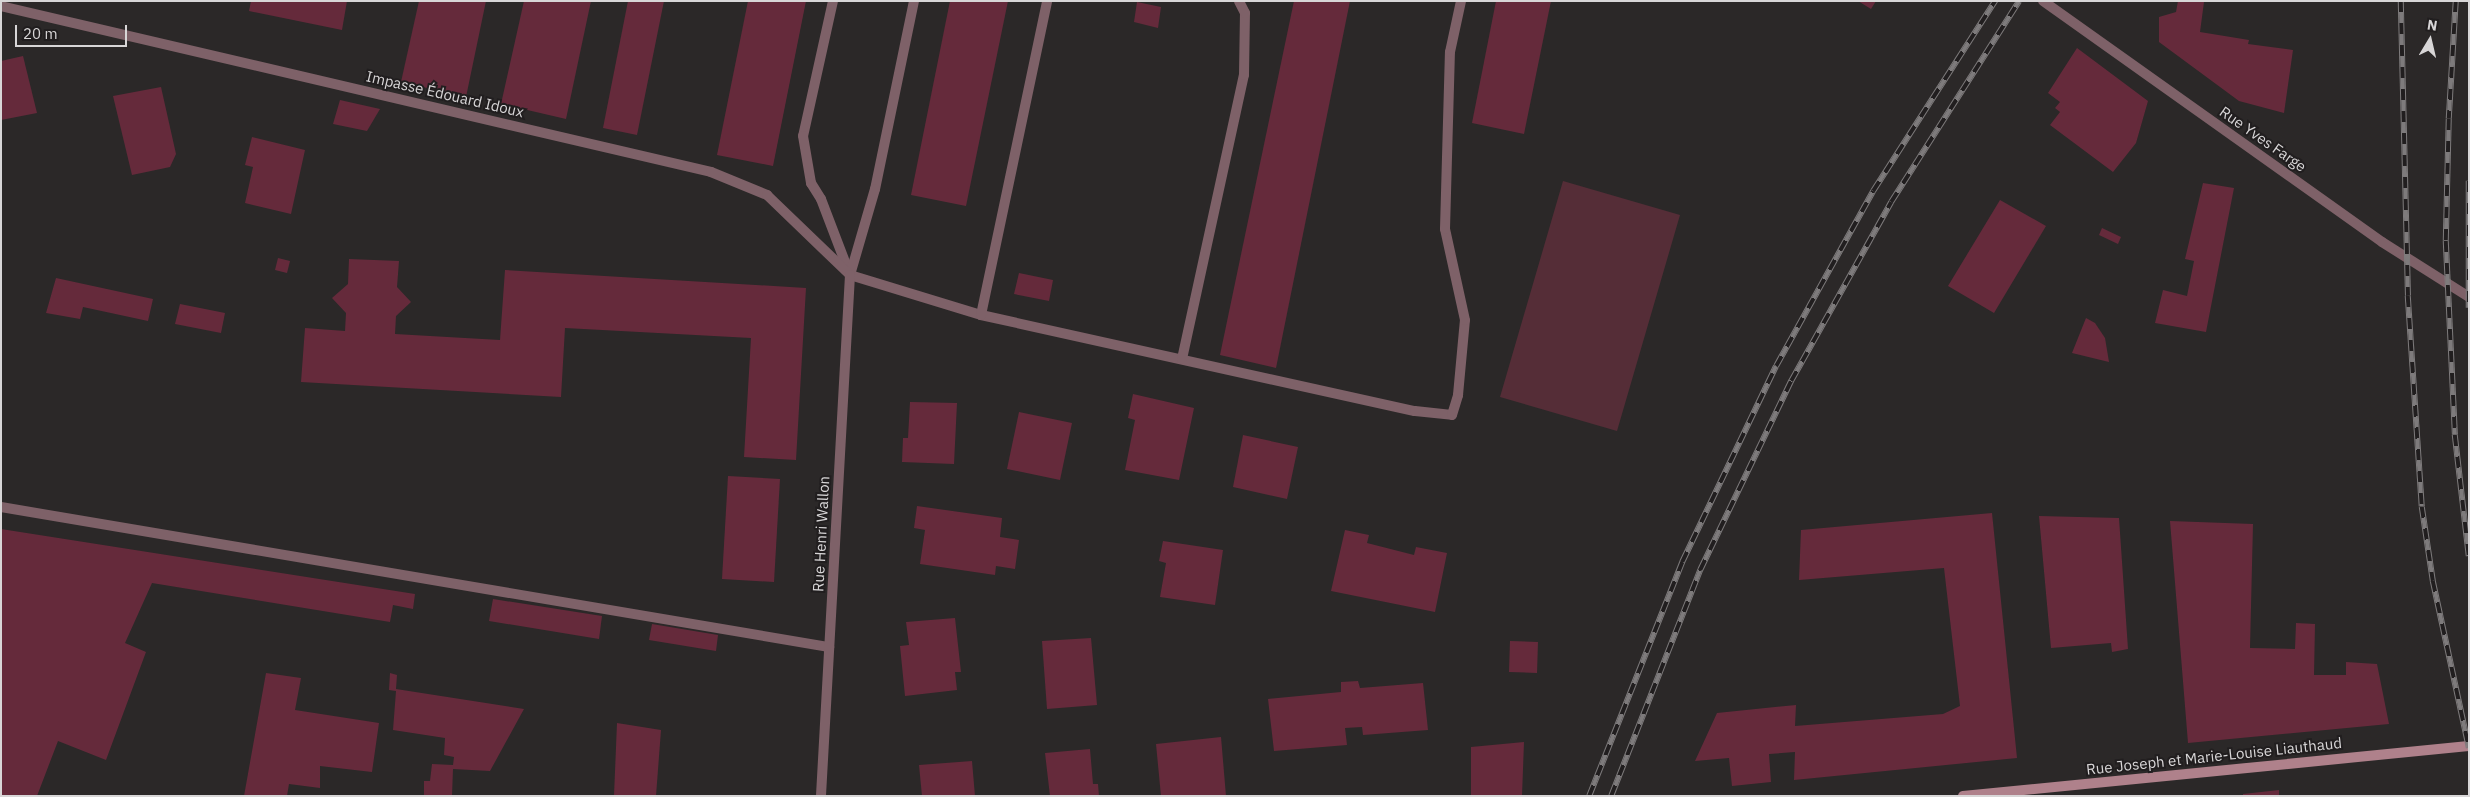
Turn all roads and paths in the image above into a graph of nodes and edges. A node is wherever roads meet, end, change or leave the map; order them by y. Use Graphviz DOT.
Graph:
graph roads {
  1 [pos="833,1"];
  2 [pos="914,1"];
  3 [pos="1047,1"];
  4 [pos="1239,1"];
  5 [pos="1461,1"];
  6 [pos="2043,1"];
  7 [pos="1,6"];
  8 [pos="850,275"];
  9 [pos="2469,296"];
  10 [pos="981,315"];
  11 [pos="1182,359"];
  12 [pos="1,507"];
  13 [pos="829,648"];
  14 [pos="2469,746"];
  15 [pos="1979,795"];
  16 [pos="821,796"];
  17 [pos="1963,796"];
  1 -- 8 [label="street"];
  2 -- 8 [label="street"];
  3 -- 10 [label="street"];
  4 -- 11 [label="street"];
  5 -- 11 [label="street"];
  6 -- 9 [label="street, Rue Yves Farge"];
  7 -- 8 [label="street, Impasse Édouard Idoux"];
  8 -- 10 [label="street"];
  8 -- 13 [label="street, Rue Henri Wallon"];
  10 -- 11 [label="street"];
  12 -- 13 [label="street"];
  13 -- 16 [label="street, Rue Henri Wallon"];
  14 -- 15 [label="main road, Rue Joseph et Marie-Louise Liauthaud"];
  15 -- 17 [label="main road, Rue Joseph et Marie-Louise Liauthaud"];
}
